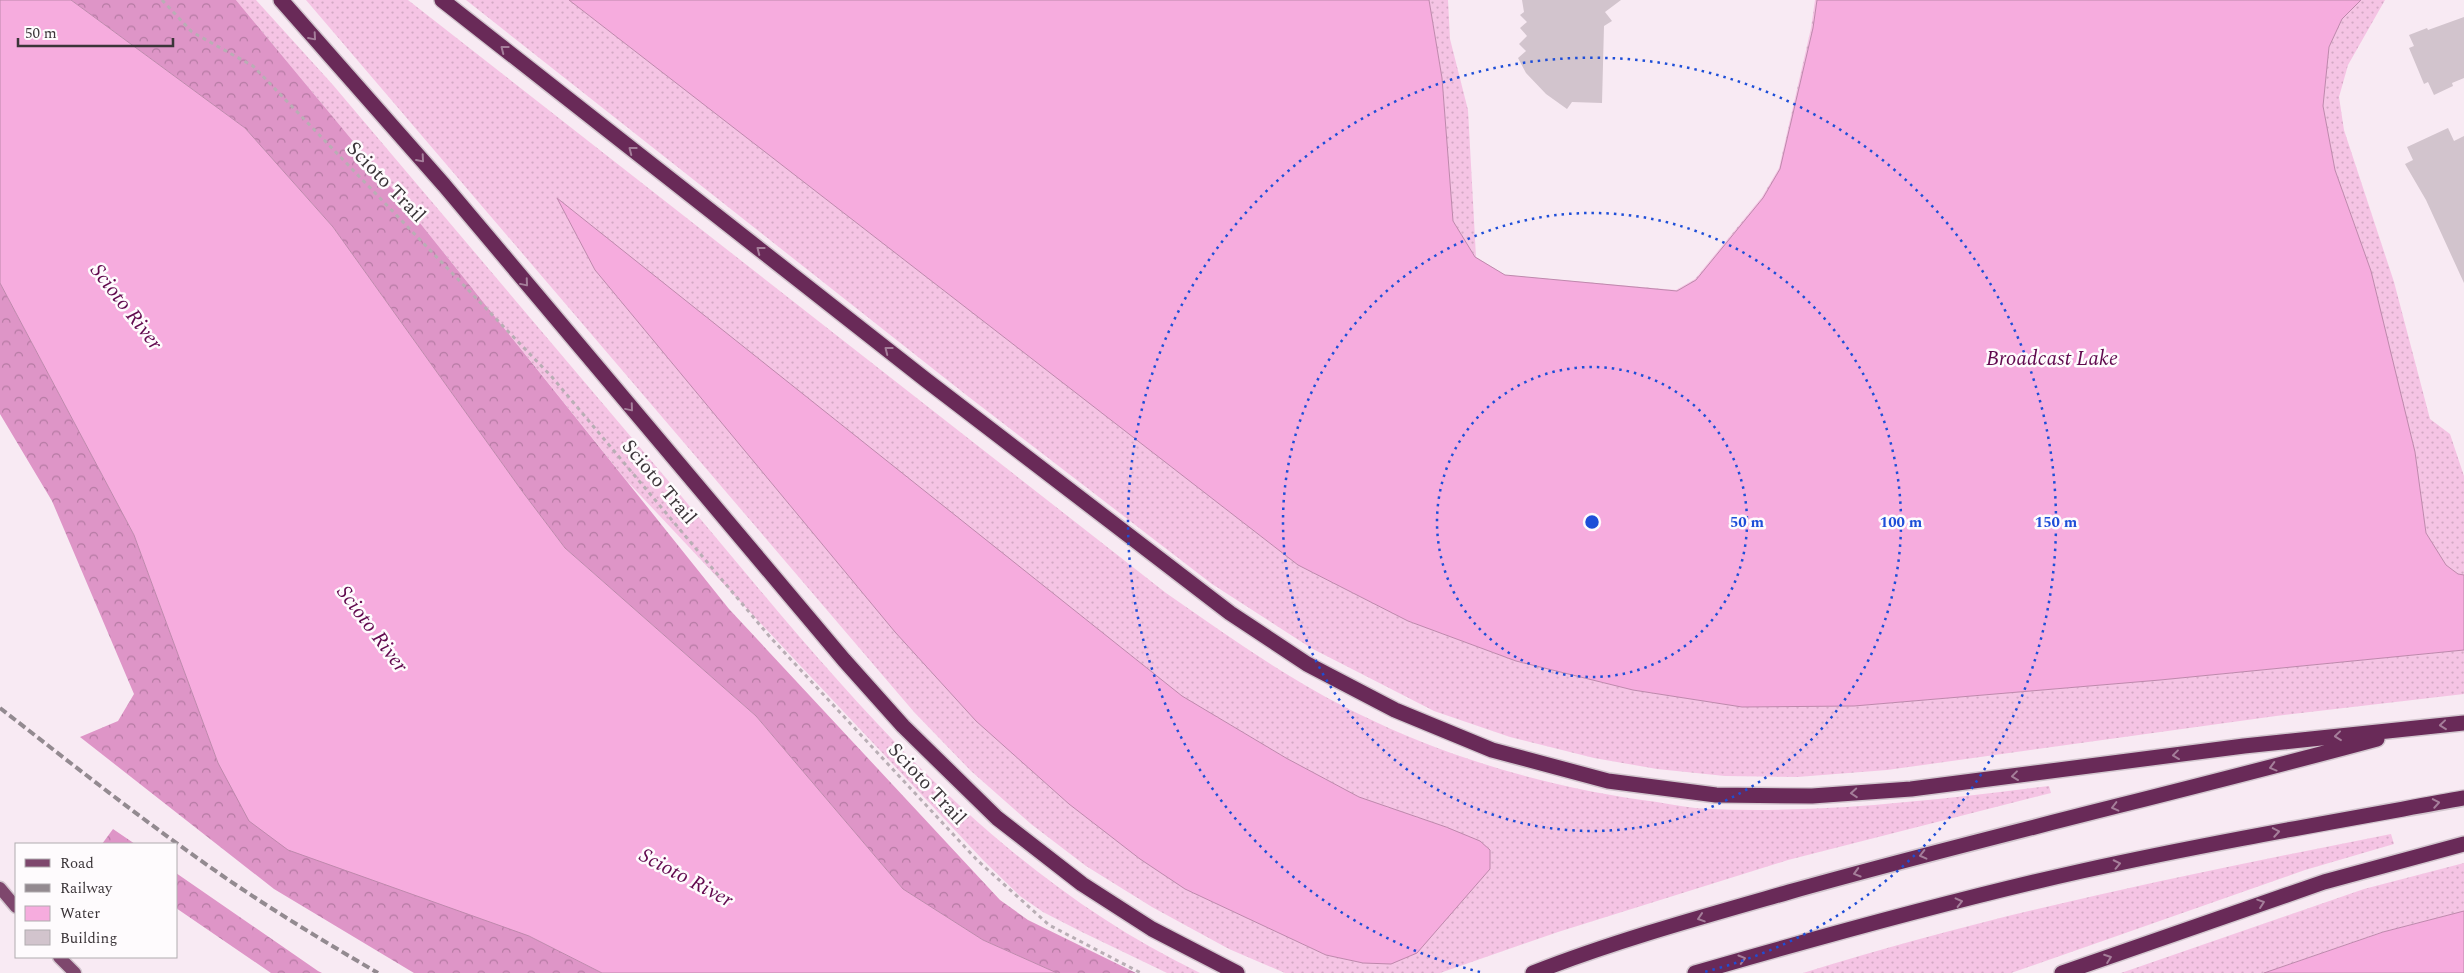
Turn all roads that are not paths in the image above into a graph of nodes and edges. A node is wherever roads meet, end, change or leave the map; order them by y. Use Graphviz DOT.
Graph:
graph roads {
  1 [pos="281,0"];
  2 [pos="442,0"];
  3 [pos="2464,723"];
  4 [pos="2421,728"];
  5 [pos="2464,798"];
  6 [pos="2464,844"];
  7 [pos="0,888"];
  8 [pos="15,906"];
  9 [pos="60,958"];
  10 [pos="75,973"];
  11 [pos="1237,973"];
  12 [pos="1533,973"];
  13 [pos="1695,973"];
  14 [pos="2062,973"];
  1 -- 11 [label="highway, one-way"];
  4 -- 2 [label="highway, one-way"];
  3 -- 4 [label="highway, one-way"];
  4 -- 12 [label="highway, one-way"];
  13 -- 5 [label="highway, one-way"];
  14 -- 6 [label="highway, one-way"];
  7 -- 8 [label="main road"];
  9 -- 10 [label="main road"];
}
